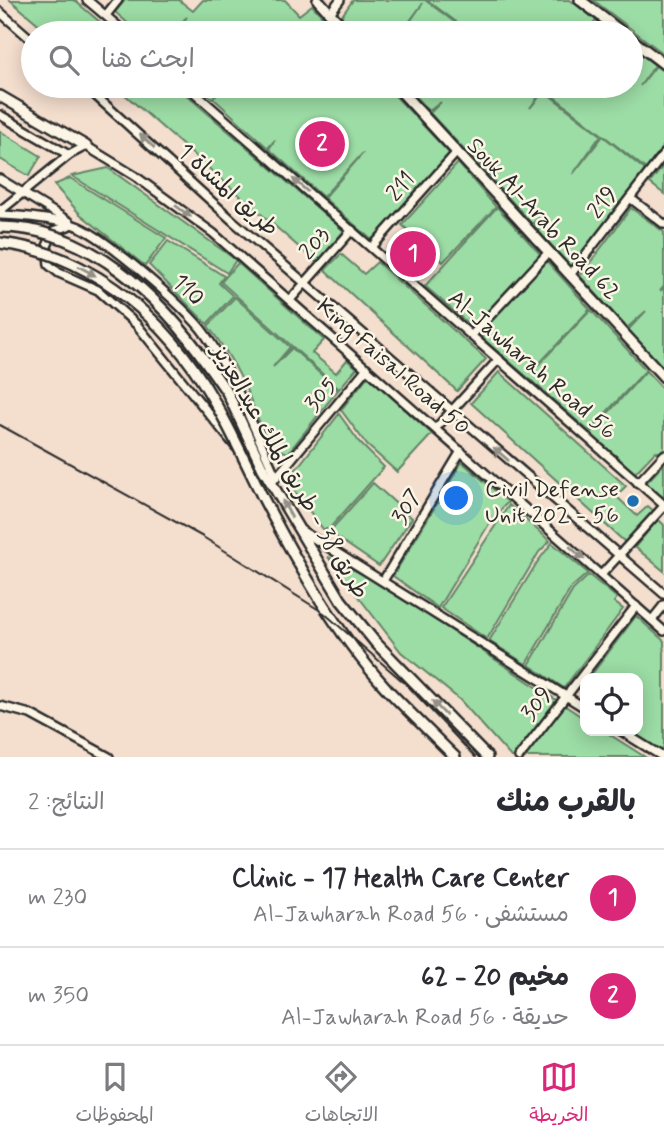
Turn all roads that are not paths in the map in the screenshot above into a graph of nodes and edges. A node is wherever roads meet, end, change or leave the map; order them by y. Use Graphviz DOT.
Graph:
graph roads {
  1 [pos="87,0"];
  2 [pos="118,0"];
  3 [pos="318,0"];
  4 [pos="340,0"];
  5 [pos="580,0"];
  6 [pos="0,12"];
  7 [pos="330,13"];
  8 [pos="106,15"];
  9 [pos="113,21"];
  10 [pos="337,21"];
  11 [pos="607,21"];
  12 [pos="21,30"];
  13 [pos="643,48"];
  14 [pos="664,64"];
  15 [pos="0,96"];
  16 [pos="98,98"];
  17 [pos="201,98"];
  18 [pos="407,98"];
  19 [pos="0,115"];
  20 [pos="86,146"];
  21 [pos="457,152"];
  22 [pos="664,154"];
  23 [pos="69,155"];
  24 [pos="0,179"];
  25 [pos="24,194"];
  26 [pos="630,198"];
  27 [pos="0,212"];
  28 [pos="664,224"];
  29 [pos="76,226"];
  30 [pos="0,227"];
  31 [pos="352,230"];
  32 [pos="0,243"];
  33 [pos="372,247"];
  34 [pos="549,252"];
  35 [pos="570,275"];
  36 [pos="305,282"];
  37 [pos="289,300"];
  38 [pos="472,335"];
  39 [pos="499,359"];
  40 [pos="367,368"];
  41 [pos="664,377"];
  42 [pos="452,410"];
  43 [pos="436,428"];
  44 [pos="461,450"];
  45 [pos="240,453"];
  46 [pos="664,455"];
  47 [pos="274,480"];
  48 [pos="639,482"];
  49 [pos="664,506"];
  50 [pos="299,530"];
  51 [pos="619,556"];
  52 [pos="601,575"];
  53 [pos="383,581"];
  54 [pos="664,594"];
  55 [pos="664,605"];
  56 [pos="636,606"];
  57 [pos="652,620"];
  58 [pos="664,631"];
  59 [pos="566,696"];
  60 [pos="580,705"];
  61 [pos="0,706"];
  62 [pos="629,736"];
  63 [pos="109,757"];
  64 [pos="455,757"];
  65 [pos="487,757"];
  66 [pos="519,757"];
  67 [pos="663,757"];
  1 -- 8 [label="street"];
  2 -- 8 [label="street"];
  3 -- 7 [label="main road"];
  4 -- 7 [label="street"];
  5 -- 11 [label="main road"];
  6 -- 12 [label="street"];
  7 -- 10 [label="main road"];
  8 -- 9 [label="street"];
  13 -- 14 [label="main road"];
  15 -- 20 [label="main road"];
  36 -- 16 [label="street, طريق المشاة 1, one-way"];
  31 -- 17 [label="street, Al-Jawharah Road 56, one-way"];
  18 -- 21 [label="main road, Souk Al-Arab Road 62"];
  19 -- 23 [label="street"];
  20 -- 23 [label="street"];
  20 -- 37 [label="street, King Faisal Road 50, one-way"];
  21 -- 33 [label="street, 211"];
  21 -- 34 [label="main road, Souk Al-Arab Road 62"];
  22 -- 26 [label="street, 219"];
  23 -- 25 [label="street"];
  24 -- 25 [label="street"];
  25 -- 27 [label="street"];
  25 -- 29 [label="street"];
  26 -- 28 [label="street"];
  26 -- 35 [label="street, 219"];
  27 -- 29 [label="street, 110"];
  29 -- 45 [label="street"];
  29 -- 47 [label="street, 110"];
  30 -- 47 [label="main road, طريق 38 - طريق الملك عبدالعزيز, bridge"];
  31 -- 33 [label="street, Al-Jawharah Road 56"];
  31 -- 36 [label="street, 203"];
  32 -- 45 [label="main road, طريق 38 - طريق الملك عبدالعزيز, one-way, bridge"];
  33 -- 38 [label="street, Al-Jawharah Road 56"];
  34 -- 35 [label="main road, Souk Al-Arab Road 62"];
  34 -- 38 [label="street"];
  35 -- 41 [label="main road, Souk Al-Arab Road 62"];
  36 -- 37 [label="street, 203"];
  36 -- 42 [label="street, طريق المشاة 1"];
  37 -- 40 [label="street, King Faisal Road 50"];
  38 -- 39 [label="street, Al-Jawharah Road 56"];
  39 -- 42 [label="street"];
  39 -- 48 [label="street, Al-Jawharah Road 56"];
  40 -- 43 [label="street, King Faisal Road 50"];
  40 -- 47 [label="street, 305"];
  42 -- 43 [label="street"];
  51 -- 42 [label="street, طريق المشاة 1, one-way"];
  43 -- 44 [label="street, King Faisal Road 50"];
  44 -- 52 [label="street, King Faisal Road 50, one-way"];
  44 -- 53 [label="street, 307"];
  45 -- 64 [label="main road, طريق 38 - طريق الملك عبدالعزيز, bridge"];
  46 -- 48 [label="street"];
  50 -- 47 [label="main road, طريق 38 - طريق الملك عبدالعزيز, one-way"];
  48 -- 49 [label="street, Al-Jawharah Road 56"];
  49 -- 51 [label="street"];
  50 -- 53 [label="street"];
  65 -- 50 [label="main road, طريق 38 - طريق الملك عبدالعزيز, one-way"];
  51 -- 52 [label="street"];
  51 -- 54 [label="street, طريق المشاة 1"];
  52 -- 56 [label="street, King Faisal Road 50"];
  53 -- 59 [label="street"];
  55 -- 57 [label="street"];
  56 -- 57 [label="street, King Faisal Road 50"];
  56 -- 59 [label="street, 309"];
  57 -- 58 [label="street, King Faisal Road 50"];
  59 -- 60 [label="street"];
  59 -- 66 [label="street, 309"];
  61 -- 63 [label="street"];
  62 -- 67 [label="street"];
}
